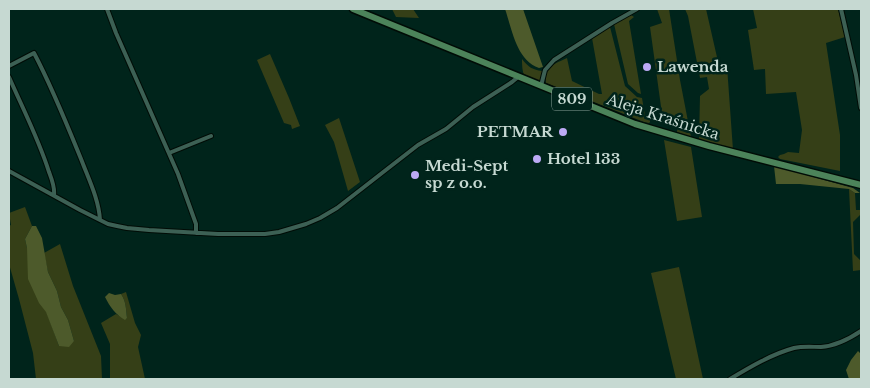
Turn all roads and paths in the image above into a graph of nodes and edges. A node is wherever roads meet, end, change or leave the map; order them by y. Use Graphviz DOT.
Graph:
graph roads {
  1 [pos="107,9"];
  2 [pos="353,9"];
  3 [pos="637,9"];
  4 [pos="841,9"];
  5 [pos="9,66"];
  6 [pos="9,77"];
  7 [pos="518,77"];
  8 [pos="541,86"];
  9 [pos="861,108"];
  10 [pos="211,136"];
  11 [pos="169,153"];
  12 [pos="9,171"];
  13 [pos="861,184"];
  14 [pos="54,195"];
  15 [pos="100,220"];
  16 [pos="196,234"];
  17 [pos="861,332"];
  18 [pos="730,379"];
  1 -- 11 [label="street"];
  2 -- 7 [label="main road, Aleja Kraśnicka / 809"];
  3 -- 8 [label="street"];
  4 -- 9 [label="street"];
  5 -- 15 [label="street"];
  6 -- 14 [label="street"];
  7 -- 8 [label="main road, Aleja Kraśnicka / 809"];
  7 -- 16 [label="street"];
  8 -- 13 [label="main road, Aleja Kraśnicka / 809"];
  10 -- 11 [label="street"];
  11 -- 16 [label="street"];
  12 -- 14 [label="street"];
  14 -- 15 [label="street"];
  15 -- 16 [label="street"];
  17 -- 18 [label="street"];
}
